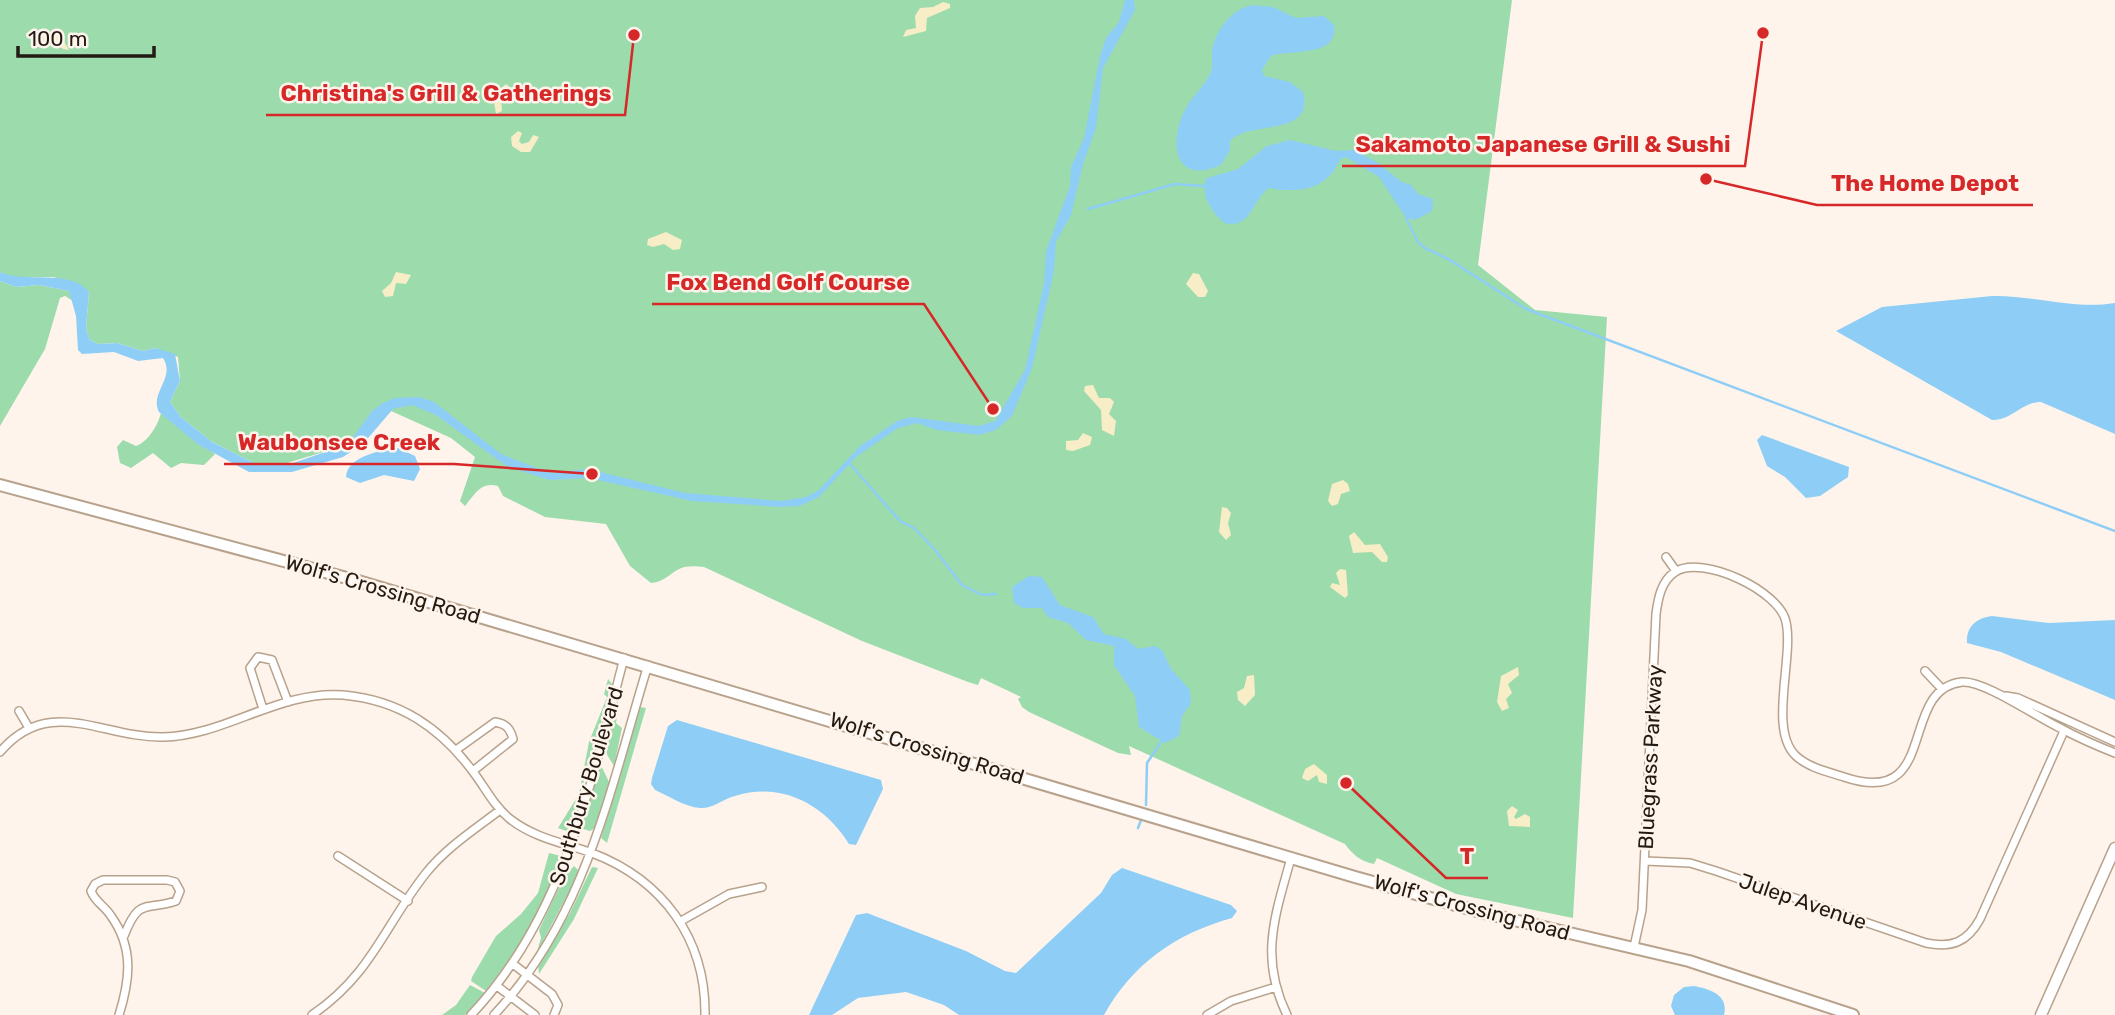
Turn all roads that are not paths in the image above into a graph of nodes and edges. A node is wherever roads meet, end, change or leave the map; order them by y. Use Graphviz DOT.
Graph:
graph roads {
  1 [pos="0,485"];
  2 [pos="1666,557"];
  3 [pos="1676,571"];
  4 [pos="625,658"];
  5 [pos="648,665"];
  6 [pos="1925,671"];
  7 [pos="1942,690"];
  8 [pos="2002,695"];
  9 [pos="288,702"];
  10 [pos="263,709"];
  11 [pos="19,711"];
  12 [pos="29,728"];
  13 [pos="2064,731"];
  14 [pos="2115,742"];
  15 [pos="456,750"];
  16 [pos="0,752"];
  17 [pos="2115,753"];
  18 [pos="473,771"];
  19 [pos="1886,781"];
  20 [pos="1890,789"];
  21 [pos="500,810"];
  22 [pos="570,846"];
  23 [pos="2115,848"];
  24 [pos="592,853"];
  25 [pos="338,856"];
  26 [pos="1291,858"];
  27 [pos="1645,861"];
  28 [pos="762,887"];
  29 [pos="408,901"];
  30 [pos="681,921"];
  31 [pos="124,936"];
  32 [pos="1633,947"];
  33 [pos="513,964"];
  34 [pos="527,974"];
  35 [pos="497,986"];
  36 [pos="1276,986"];
  37 [pos="511,997"];
  38 [pos="119,1015"];
  39 [pos="312,1015"];
  40 [pos="471,1015"];
  41 [pos="494,1015"];
  42 [pos="535,1015"];
  43 [pos="554,1015"];
  44 [pos="705,1015"];
  45 [pos="1208,1015"];
  46 [pos="1287,1015"];
  47 [pos="1853,1015"];
  48 [pos="2041,1015"];
  1 -- 4 [label="main road, Wolf's Crossing Road"];
  2 -- 3 [label="street"];
  3 -- 19 [label="street"];
  3 -- 27 [label="street, Bluegrass Parkway"];
  4 -- 5 [label="main road, Wolf's Crossing Road"];
  4 -- 22 [label="street, Southbury Boulevard"];
  5 -- 24 [label="street, Southbury Boulevard"];
  5 -- 26 [label="main road, Wolf's Crossing Road"];
  6 -- 7 [label="street"];
  7 -- 8 [label="street"];
  7 -- 19 [label="street"];
  8 -- 13 [label="street"];
  8 -- 14 [label="street"];
  9 -- 10 [label="street"];
  9 -- 10 [label="street"];
  9 -- 15 [label="street"];
  10 -- 12 [label="street"];
  11 -- 12 [label="street"];
  12 -- 16 [label="street"];
  13 -- 17 [label="street"];
  13 -- 27 [label="street, Julep Avenue"];
  15 -- 18 [label="street"];
  15 -- 18 [label="street"];
  18 -- 21 [label="street"];
  19 -- 20 [label="street"];
  21 -- 22 [label="street"];
  21 -- 29 [label="street"];
  22 -- 24 [label="street"];
  22 -- 33 [label="street, Southbury Boulevard"];
  23 -- 48 [label="street"];
  24 -- 30 [label="street"];
  24 -- 34 [label="street, Southbury Boulevard"];
  25 -- 29 [label="street"];
  26 -- 32 [label="main road, Wolf's Crossing Road"];
  26 -- 36 [label="street"];
  27 -- 32 [label="street, Bluegrass Parkway"];
  28 -- 30 [label="street"];
  29 -- 39 [label="street"];
  30 -- 44 [label="street"];
  31 -- 31 [label="street"];
  31 -- 38 [label="street"];
  32 -- 47 [label="main road, Wolf's Crossing Road"];
  33 -- 34 [label="street"];
  33 -- 35 [label="street, Southbury Boulevard"];
  34 -- 37 [label="street, Southbury Boulevard"];
  34 -- 43 [label="street"];
  35 -- 37 [label="street"];
  35 -- 40 [label="street, Southbury Boulevard"];
  36 -- 45 [label="street"];
  36 -- 46 [label="street"];
  37 -- 41 [label="street, Southbury Boulevard"];
  37 -- 42 [label="street"];
}
